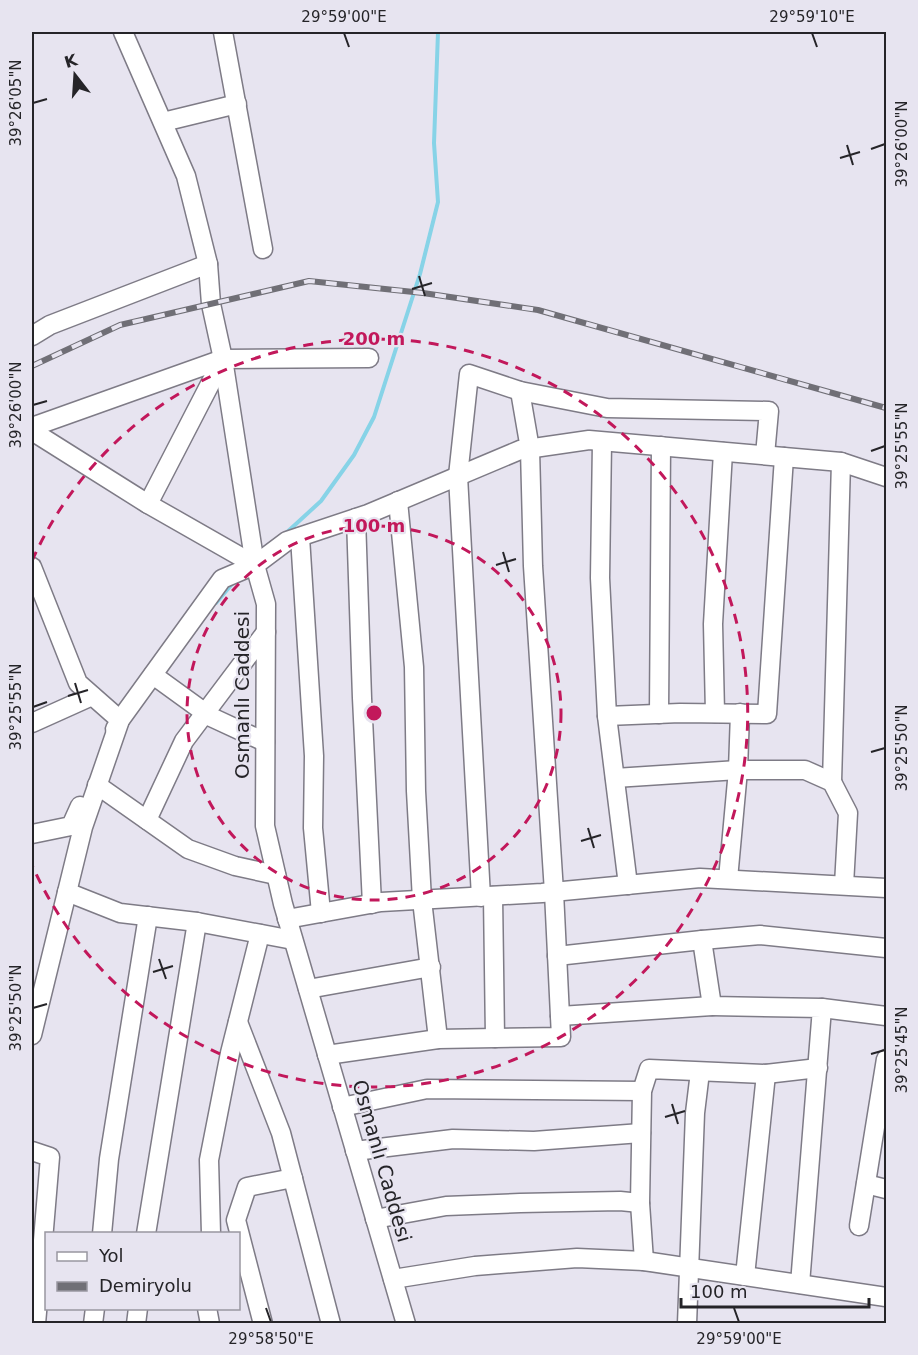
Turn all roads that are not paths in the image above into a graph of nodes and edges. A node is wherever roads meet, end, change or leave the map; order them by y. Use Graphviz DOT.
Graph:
graph roads {
  1 [pos="123,32"];
  2 [pos="223,32"];
  3 [pos="237,104"];
  4 [pos="163,122"];
  5 [pos="263,249"];
  6 [pos="208,264"];
  7 [pos="32,336"];
  8 [pos="369,357"];
  9 [pos="223,358"];
  10 [pos="520,391"];
  11 [pos="32,429"];
  12 [pos="602,441"];
  13 [pos="661,447"];
  14 [pos="530,449"];
  15 [pos="723,452"];
  16 [pos="765,455"];
  17 [pos="784,457"];
  18 [pos="841,462"];
  19 [pos="458,476"];
  20 [pos="886,477"];
  21 [pos="398,501"];
  22 [pos="148,504"];
  23 [pos="356,518"];
  24 [pos="300,537"];
  25 [pos="255,565"];
  26 [pos="32,567"];
  27 [pos="266,632"];
  28 [pos="153,675"];
  29 [pos="92,696"];
  30 [pos="204,712"];
  31 [pos="715,713"];
  32 [pos="740,713"];
  33 [pos="659,714"];
  34 [pos="607,716"];
  35 [pos="120,720"];
  36 [pos="32,723"];
  37 [pos="265,742"];
  38 [pos="738,770"];
  39 [pos="615,778"];
  40 [pos="832,782"];
  41 [pos="97,785"];
  42 [pos="147,820"];
  43 [pos="32,834"];
  44 [pos="276,875"];
  45 [pos="728,879"];
  46 [pos="628,885"];
  47 [pos="844,885"];
  48 [pos="886,888"];
  49 [pos="67,892"];
  50 [pos="554,892"];
  51 [pos="487,896"];
  52 [pos="422,900"];
  53 [pos="372,904"];
  54 [pos="321,913"];
  55 [pos="148,916"];
  56 [pos="288,919"];
  57 [pos="198,922"];
  58 [pos="260,934"];
  59 [pos="294,940"];
  60 [pos="702,940"];
  61 [pos="886,948"];
  62 [pos="557,956"];
  63 [pos="431,968"];
  64 [pos="308,989"];
  65 [pos="712,1006"];
  66 [pos="822,1008"];
  67 [pos="560,1016"];
  68 [pos="886,1016"];
  69 [pos="238,1022"];
  70 [pos="32,1035"];
  71 [pos="495,1038"];
  72 [pos="438,1039"];
  73 [pos="327,1055"];
  74 [pos="886,1059"];
  75 [pos="818,1068"];
  76 [pos="700,1072"];
  77 [pos="766,1074"];
  78 [pos="642,1091"];
  79 [pos="342,1107"];
  80 [pos="881,1127"];
  81 [pos="641,1133"];
  82 [pos="32,1151"];
  83 [pos="355,1151"];
  84 [pos="293,1178"];
  85 [pos="866,1184"];
  86 [pos="886,1189"];
  87 [pos="640,1203"];
  88 [pos="375,1219"];
  89 [pos="859,1226"];
  90 [pos="102,1232"];
  91 [pos="146,1232"];
  92 [pos="211,1232"];
  93 [pos="239,1232"];
  94 [pos="240,1235"];
  95 [pos="644,1261"];
  96 [pos="690,1268"];
  97 [pos="745,1276"];
  98 [pos="393,1279"];
  99 [pos="800,1284"];
  100 [pos="886,1297"];
  101 [pos="36,1323"];
  102 [pos="263,1323"];
  103 [pos="331,1323"];
  104 [pos="406,1323"];
  105 [pos="687,1323"];
  1 -- 4 [label="street, Osmanlı Caddesi"];
  2 -- 3 [label="street"];
  3 -- 4 [label="street"];
  3 -- 5 [label="street"];
  4 -- 6 [label="street, Osmanlı Caddesi"];
  6 -- 7 [label="street"];
  6 -- 9 [label="street, Osmanlı Caddesi"];
  8 -- 9 [label="street"];
  9 -- 11 [label="street"];
  9 -- 22 [label="street"];
  9 -- 25 [label="street, Osmanlı Caddesi"];
  10 -- 14 [label="street"];
  10 -- 16 [label="street"];
  10 -- 19 [label="street"];
  11 -- 22 [label="street"];
  12 -- 13 [label="street"];
  12 -- 14 [label="street"];
  12 -- 34 [label="street"];
  13 -- 15 [label="street"];
  13 -- 33 [label="street"];
  14 -- 19 [label="street"];
  14 -- 50 [label="street"];
  15 -- 16 [label="street"];
  15 -- 31 [label="street"];
  16 -- 17 [label="street"];
  17 -- 18 [label="street"];
  17 -- 32 [label="street"];
  18 -- 20 [label="street"];
  18 -- 40 [label="street"];
  19 -- 21 [label="street"];
  19 -- 51 [label="street"];
  21 -- 23 [label="street"];
  21 -- 52 [label="street"];
  22 -- 25 [label="street"];
  23 -- 24 [label="street"];
  23 -- 53 [label="street"];
  24 -- 25 [label="street"];
  24 -- 54 [label="street"];
  25 -- 27 [label="street, Osmanlı Caddesi"];
  25 -- 28 [label="street"];
  26 -- 29 [label="street"];
  27 -- 30 [label="street"];
  27 -- 37 [label="street, Osmanlı Caddesi"];
  28 -- 30 [label="street"];
  28 -- 35 [label="street"];
  29 -- 35 [label="street"];
  29 -- 36 [label="street"];
  30 -- 37 [label="street"];
  30 -- 42 [label="street"];
  31 -- 32 [label="street"];
  31 -- 33 [label="street"];
  32 -- 38 [label="street"];
  33 -- 34 [label="street"];
  34 -- 39 [label="street"];
  35 -- 41 [label="street"];
  35 -- 43 [label="street"];
  37 -- 44 [label="street, Osmanlı Caddesi"];
  38 -- 39 [label="street"];
  38 -- 40 [label="street"];
  38 -- 45 [label="street"];
  39 -- 46 [label="street"];
  40 -- 47 [label="street"];
  41 -- 42 [label="street"];
  41 -- 49 [label="street"];
  42 -- 44 [label="street"];
  44 -- 56 [label="street, Osmanlı Caddesi"];
  45 -- 46 [label="street"];
  45 -- 47 [label="street"];
  46 -- 50 [label="street"];
  47 -- 48 [label="street"];
  49 -- 55 [label="street"];
  49 -- 70 [label="street"];
  50 -- 51 [label="street"];
  50 -- 62 [label="street"];
  51 -- 52 [label="street"];
  51 -- 71 [label="street"];
  52 -- 53 [label="street"];
  52 -- 63 [label="street"];
  53 -- 54 [label="street"];
  54 -- 56 [label="street"];
  55 -- 57 [label="street"];
  55 -- 90 [label="street"];
  56 -- 59 [label="street, Osmanlı Caddesi"];
  57 -- 58 [label="street"];
  57 -- 91 [label="street"];
  58 -- 59 [label="street"];
  58 -- 69 [label="street"];
  59 -- 64 [label="street, Osmanlı Caddesi"];
  60 -- 61 [label="street"];
  60 -- 62 [label="street"];
  60 -- 65 [label="street"];
  62 -- 67 [label="street"];
  63 -- 64 [label="street"];
  63 -- 72 [label="street"];
  64 -- 73 [label="street, Osmanlı Caddesi"];
  65 -- 66 [label="street"];
  65 -- 67 [label="street"];
  66 -- 68 [label="street"];
  66 -- 75 [label="street"];
  67 -- 71 [label="street"];
  69 -- 84 [label="street"];
  69 -- 92 [label="street"];
  71 -- 72 [label="street"];
  72 -- 73 [label="street"];
  73 -- 79 [label="street, Osmanlı Caddesi"];
  74 -- 80 [label="street"];
  75 -- 77 [label="street"];
  75 -- 99 [label="street"];
  76 -- 77 [label="street"];
  76 -- 78 [label="street"];
  76 -- 96 [label="street"];
  77 -- 97 [label="street"];
  78 -- 79 [label="street"];
  78 -- 81 [label="street"];
  79 -- 83 [label="street, Osmanlı Caddesi"];
  80 -- 85 [label="street"];
  81 -- 83 [label="street"];
  81 -- 87 [label="street"];
  82 -- 101 [label="street"];
  83 -- 88 [label="street, Osmanlı Caddesi"];
  84 -- 93 [label="street"];
  84 -- 103 [label="street"];
  85 -- 86 [label="street"];
  85 -- 89 [label="street"];
  87 -- 88 [label="street"];
  87 -- 95 [label="street"];
  88 -- 98 [label="street, Osmanlı Caddesi"];
  94 -- 102 [label="street"];
  95 -- 96 [label="street"];
  95 -- 98 [label="street"];
  96 -- 97 [label="street"];
  96 -- 105 [label="street"];
  97 -- 99 [label="street"];
  98 -- 104 [label="street, Osmanlı Caddesi"];
  99 -- 100 [label="street"];
}
